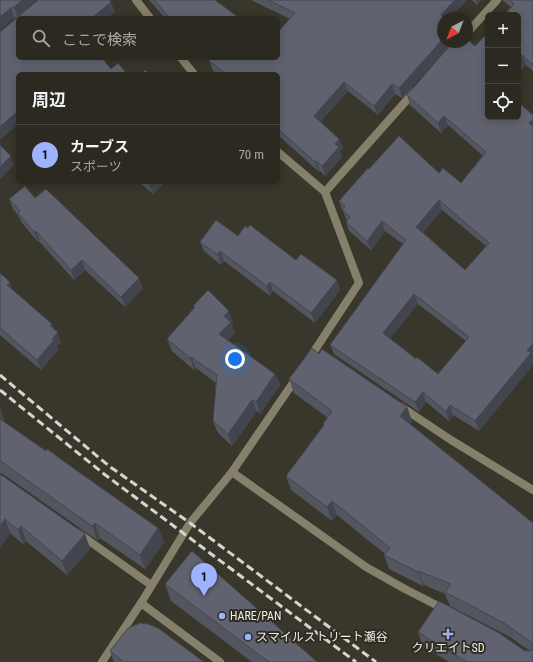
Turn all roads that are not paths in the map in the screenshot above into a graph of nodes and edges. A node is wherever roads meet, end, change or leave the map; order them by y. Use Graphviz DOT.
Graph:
graph roads {
  1 [pos="136,0"];
  2 [pos="497,0"];
  3 [pos="148,16"];
  4 [pos="473,26"];
  5 [pos="183,60"];
  6 [pos="192,72"];
  7 [pos="418,88"];
  8 [pos="280,154"];
  9 [pos="325,192"];
  10 [pos="395,402"];
  11 [pos="232,472"];
  12 [pos="533,490"];
  13 [pos="69,527"];
  14 [pos="151,585"];
  15 [pos="141,603"];
  16 [pos="454,615"];
  17 [pos="102,662"];
  18 [pos="220,662"];
  1 -- 3 [label="street"];
  2 -- 4 [label="street"];
  5 -- 6 [label="street"];
  7 -- 9 [label="street"];
  8 -- 9 [label="street"];
  9 -- 11 [label="street"];
  10 -- 12 [label="street"];
  11 -- 14 [label="street"];
  11 -- 16 [label="street"];
  13 -- 14 [label="street"];
  14 -- 15 [label="street"];
  15 -- 17 [label="street"];
  15 -- 18 [label="street"];
}
